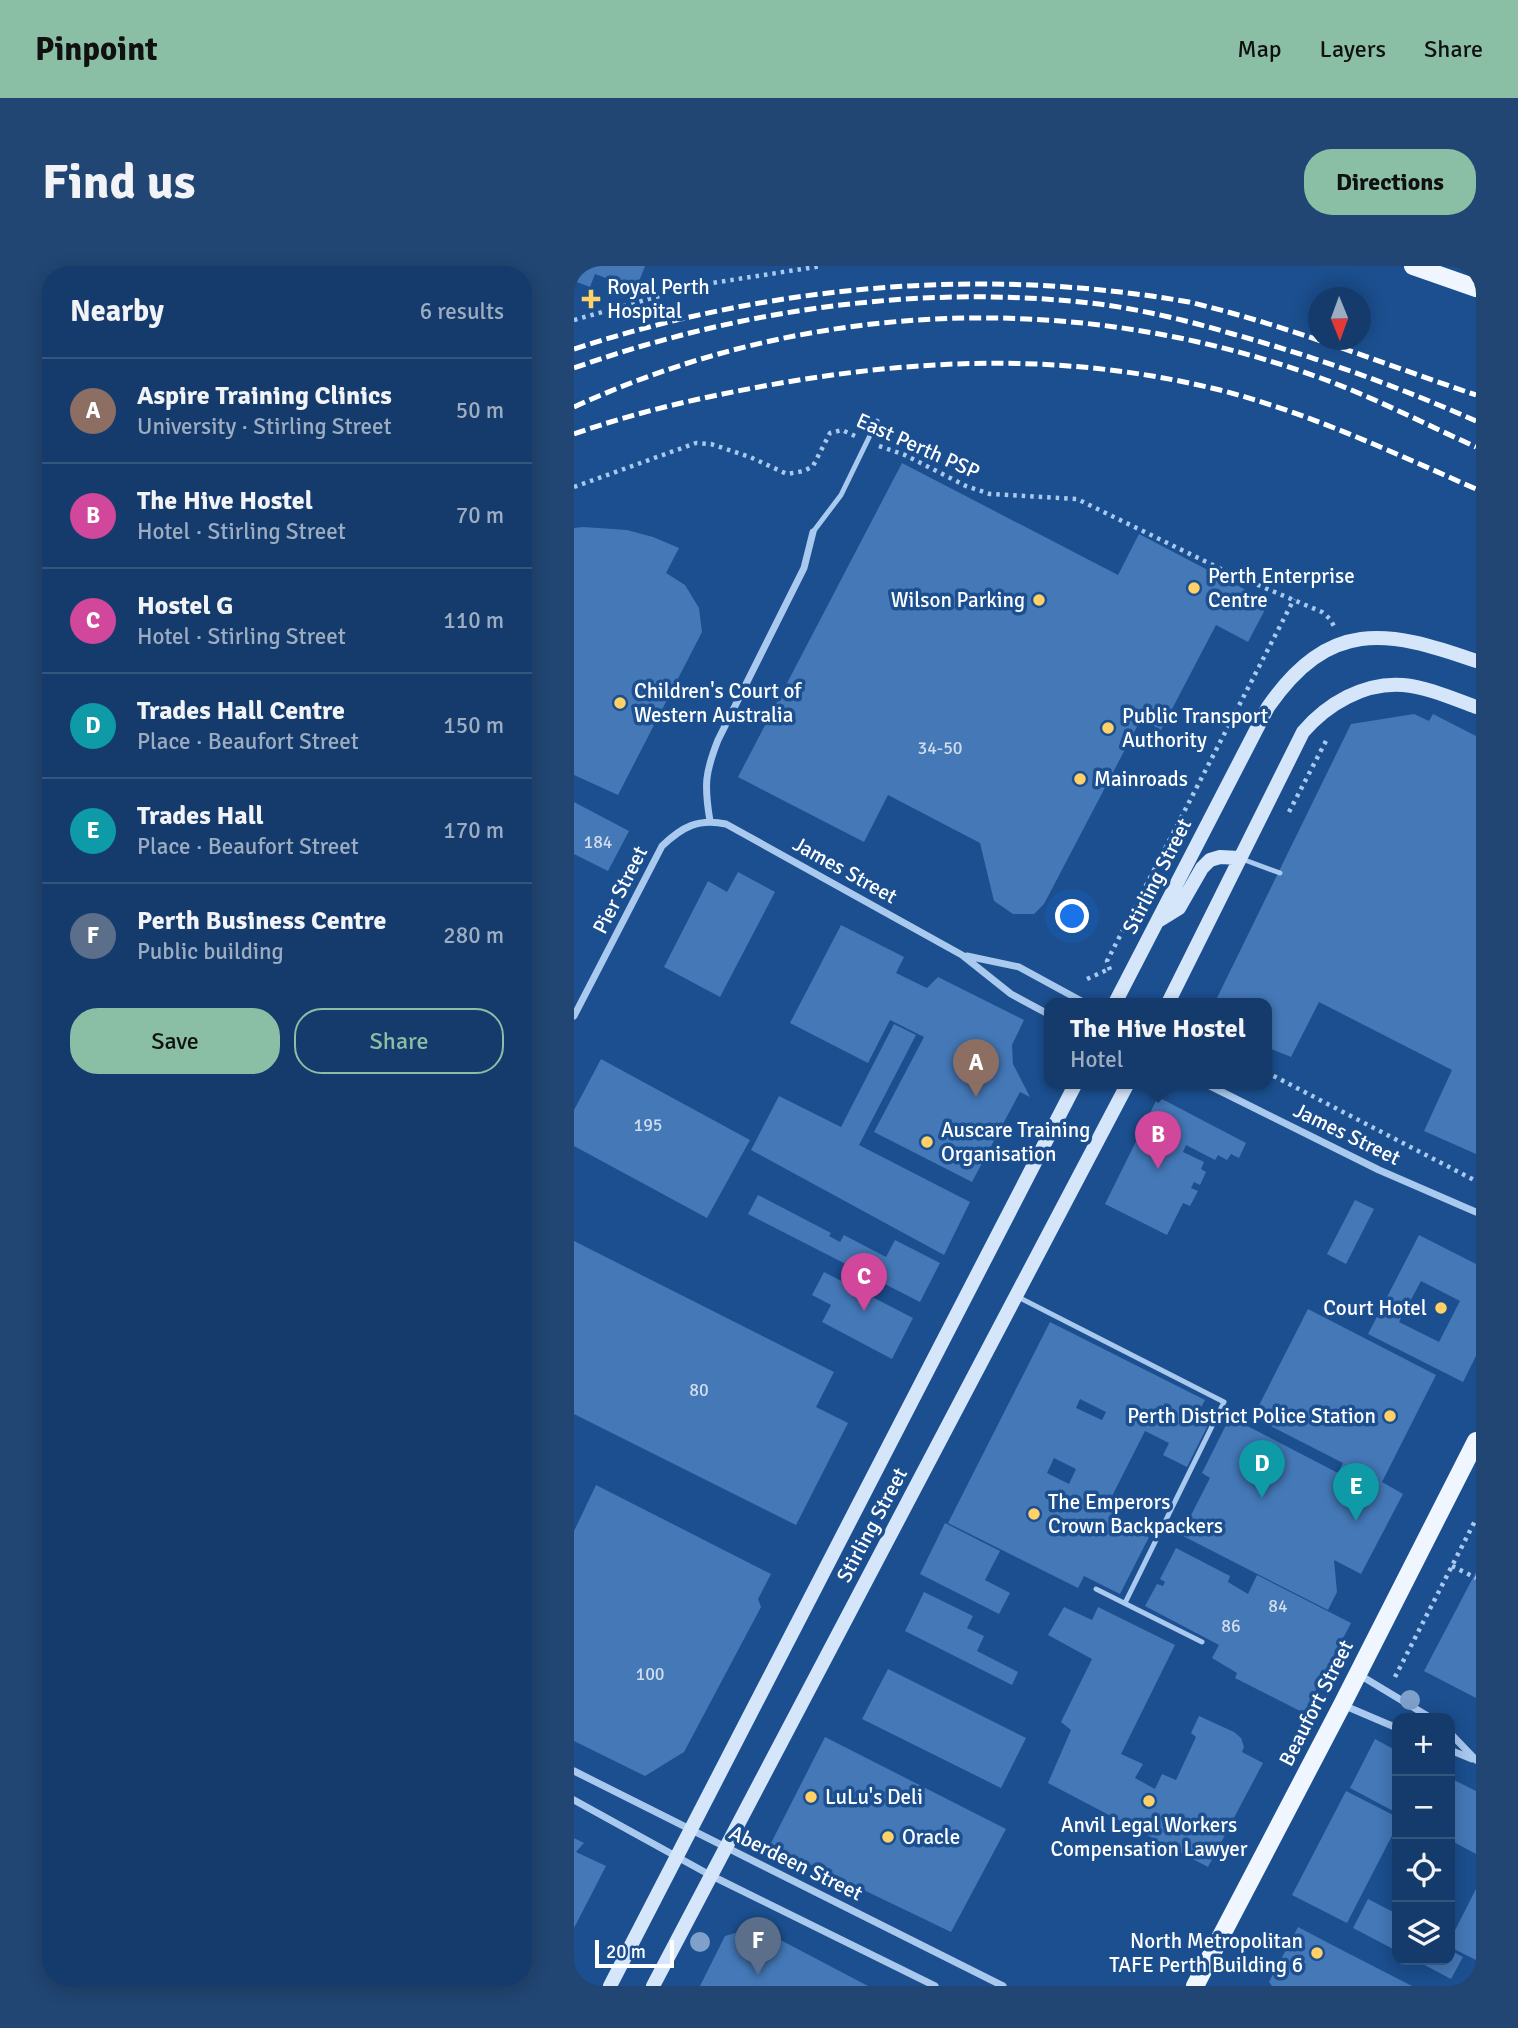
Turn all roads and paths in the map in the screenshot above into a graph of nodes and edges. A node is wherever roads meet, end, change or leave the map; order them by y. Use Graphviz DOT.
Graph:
graph roads {
  1 [pos="822,266"];
  2 [pos="1413,266"];
  3 [pos="1476,288"];
  4 [pos="574,320"];
  5 [pos="877,421"];
  6 [pos="867,442"];
  7 [pos="574,487"];
  8 [pos="813,532"];
  9 [pos="1341,643"];
  10 [pos="1476,661"];
  11 [pos="1476,707"];
  12 [pos="1332,733"];
  13 [pos="1286,817"];
  14 [pos="710,821"];
  15 [pos="1239,858"];
  16 [pos="1280,873"];
  17 [pos="1157,921"];
  18 [pos="962,955"];
  19 [pos="1110,968"];
  20 [pos="1087,979"];
  21 [pos="1076,998"];
  22 [pos="1118,998"];
  23 [pos="1170,998"];
  24 [pos="1044,1011"];
  25 [pos="574,1016"];
  26 [pos="1272,1075"];
  27 [pos="1073,1089"];
  28 [pos="1125,1089"];
  29 [pos="1217,1089"];
  30 [pos="1476,1181"];
  31 [pos="1476,1212"];
  32 [pos="1016,1296"];
  33 [pos="1476,1441"];
  34 [pos="1476,1519"];
  35 [pos="1452,1566"];
  36 [pos="1476,1578"];
  37 [pos="1096,1589"];
  38 [pos="1125,1603"];
  39 [pos="1202,1642"];
  40 [pos="1358,1674"];
  41 [pos="1388,1692"];
  42 [pos="1342,1704"];
  43 [pos="1423,1713"];
  44 [pos="1392,1726"];
  45 [pos="1455,1738"];
  46 [pos="1455,1752"];
  47 [pos="1476,1760"];
  48 [pos="574,1771"];
  49 [pos="574,1800"];
  50 [pos="690,1831"];
  51 [pos="725,1847"];
  52 [pos="677,1857"];
  53 [pos="710,1875"];
  54 [pos="610,1986"];
  55 [pos="653,1986"];
  56 [pos="935,1986"];
  57 [pos="1003,1986"];
  58 [pos="1195,1986"];
  1 -- 4 [label="path"];
  2 -- 3 [label="main road"];
  5 -- 6 [label="lane"];
  6 -- 7 [label="path, East Perth PSP"];
  6 -- 8 [label="lane"];
  6 -- 9 [label="path, East Perth PSP"];
  8 -- 14 [label="street"];
  9 -- 10 [label="street"];
  9 -- 17 [label="street, Stirling Street"];
  11 -- 15 [label="street"];
  12 -- 13 [label="path"];
  14 -- 18 [label="street, James Street"];
  14 -- 25 [label="street, Pier Street"];
  15 -- 16 [label="lane"];
  15 -- 17 [label="street"];
  15 -- 23 [label="street"];
  17 -- 22 [label="street, Stirling Street"];
  18 -- 21 [label="street, James Street"];
  18 -- 24 [label="street, James Street"];
  19 -- 20 [label="path"];
  26 -- 30 [label="path"];
  27 -- 50 [label="street, Stirling Street"];
  28 -- 32 [label="street, Stirling Street"];
  29 -- 31 [label="street, James Street"];
  32 -- 38 [label="lane"];
  32 -- 51 [label="street, Stirling Street"];
  33 -- 40 [label="main road, Beaufort Street"];
  34 -- 35 [label="path"];
  35 -- 36 [label="path"];
  35 -- 41 [label="path"];
  37 -- 38 [label="lane"];
  38 -- 39 [label="lane"];
  40 -- 41 [label="street"];
  40 -- 42 [label="main road, Beaufort Street"];
  41 -- 43 [label="street"];
  42 -- 44 [label="street"];
  42 -- 58 [label="main road, Beaufort Street"];
  45 -- 47 [label="street"];
  46 -- 47 [label="street"];
  48 -- 50 [label="street, Aberdeen Street"];
  49 -- 52 [label="street"];
  50 -- 51 [label="street, Aberdeen Street"];
  50 -- 52 [label="street, Stirling Street"];
  51 -- 53 [label="street, Stirling Street"];
  51 -- 57 [label="street, Aberdeen Street"];
  52 -- 53 [label="street"];
  52 -- 54 [label="street, Stirling Street"];
  53 -- 55 [label="street, Stirling Street"];
  53 -- 56 [label="street"];
}
